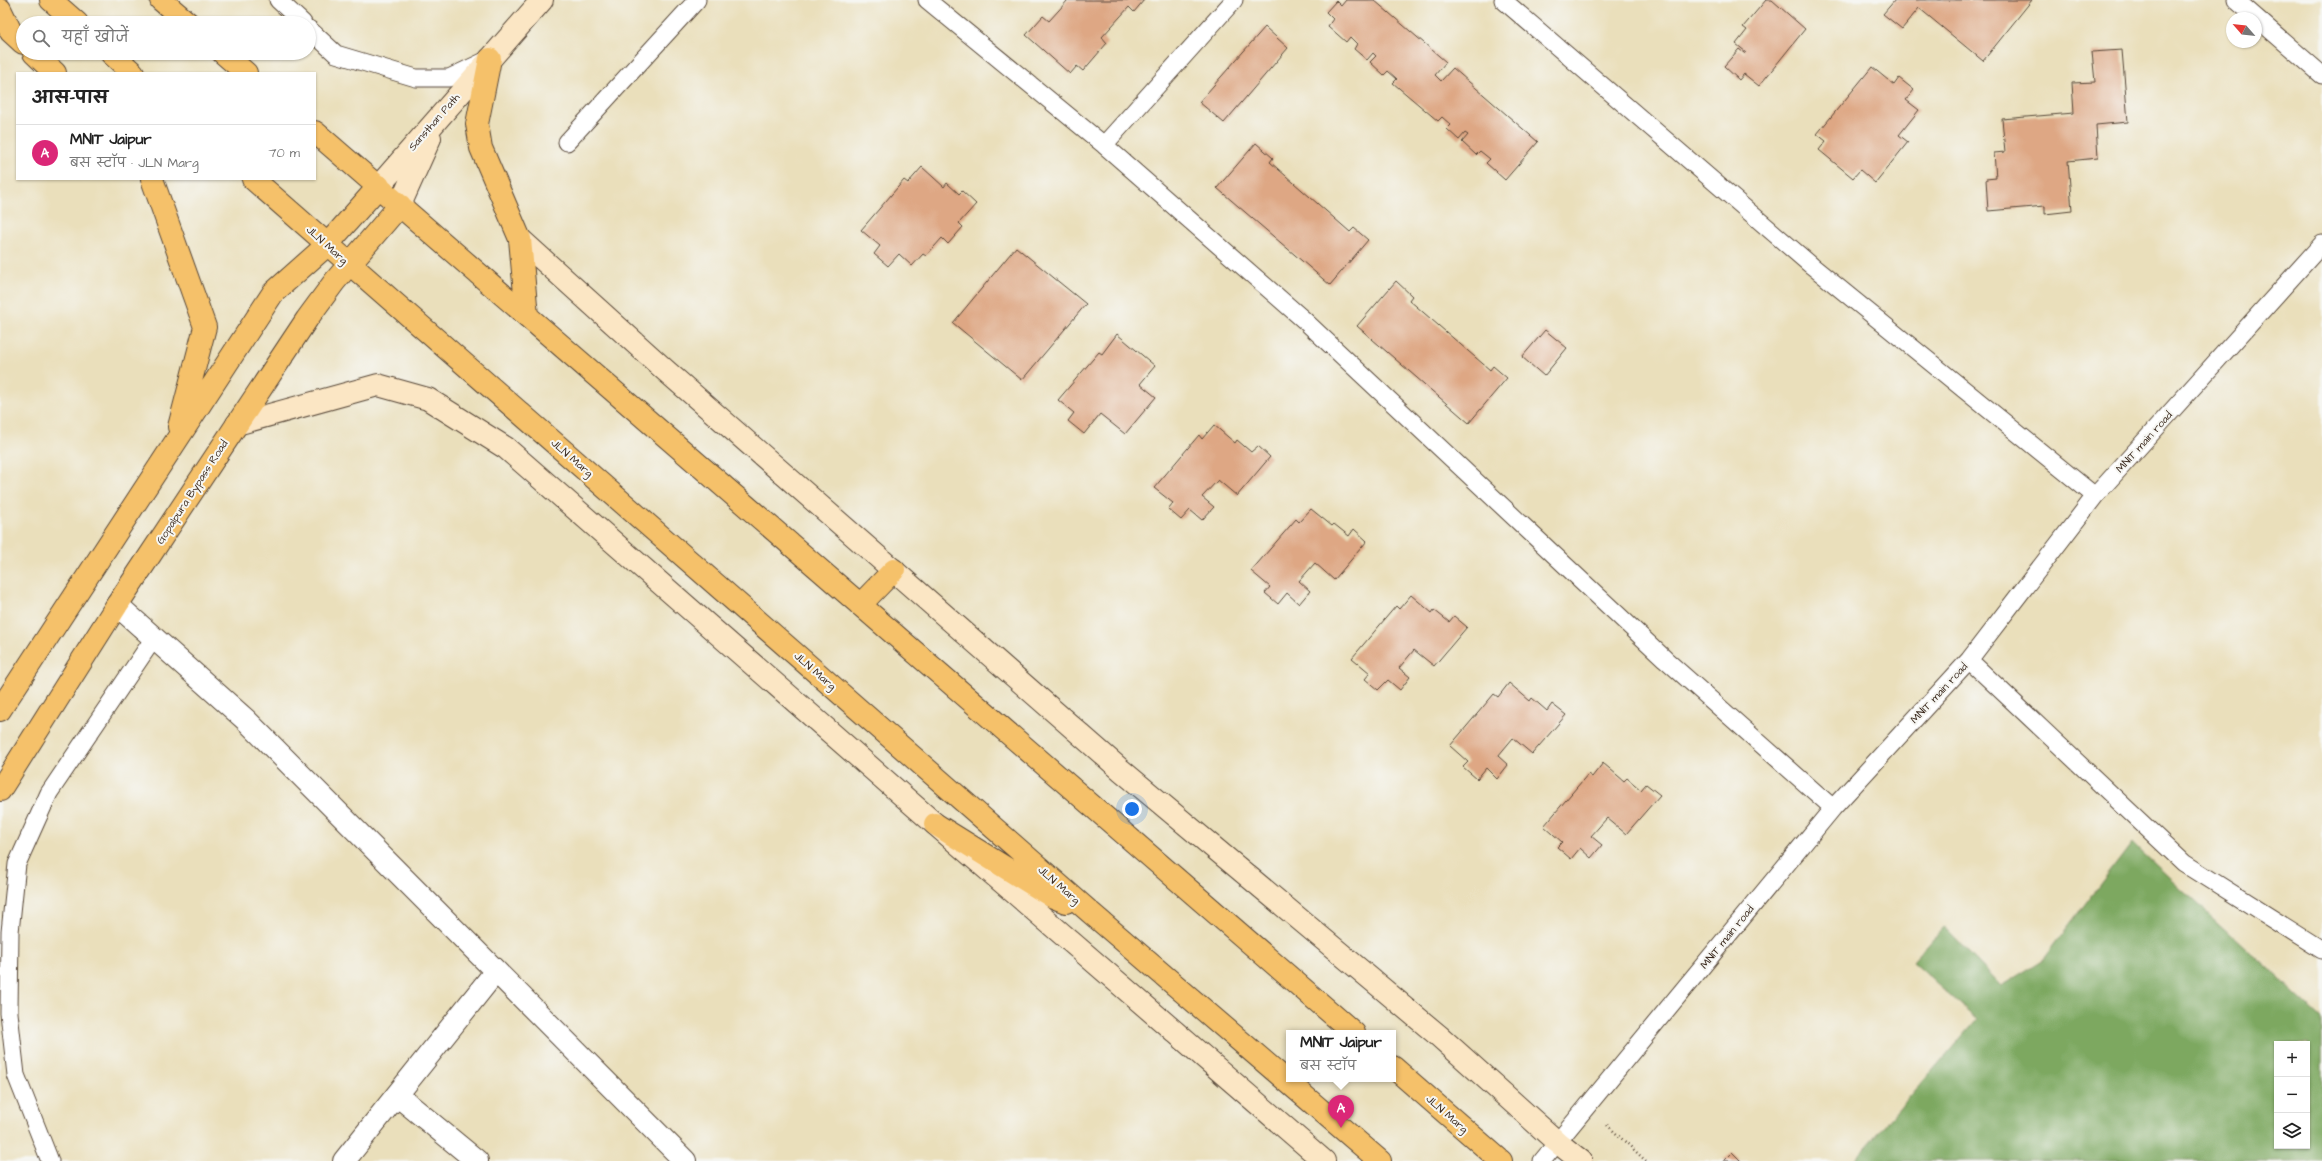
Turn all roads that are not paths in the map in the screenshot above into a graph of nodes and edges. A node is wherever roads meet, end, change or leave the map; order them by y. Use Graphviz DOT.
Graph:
graph roads {
  1 [pos="51,0"];
  2 [pos="161,0"];
  3 [pos="278,0"];
  4 [pos="542,0"];
  5 [pos="696,0"];
  6 [pos="927,0"];
  7 [pos="1234,0"];
  8 [pos="1503,0"];
  9 [pos="2236,0"];
  10 [pos="0,9"];
  11 [pos="69,16"];
  12 [pos="180,16"];
  13 [pos="295,16"];
  14 [pos="316,35"];
  15 [pos="16,37"];
  16 [pos="490,59"];
  17 [pos="42,60"];
  18 [pos="119,60"];
  19 [pos="231,60"];
  20 [pos="55,72"];
  21 [pos="132,72"];
  22 [pos="245,72"];
  23 [pos="2322,75"];
  24 [pos="440,115"];
  25 [pos="316,133"];
  26 [pos="567,142"];
  27 [pos="1104,145"];
  28 [pos="152,180"];
  29 [pos="254,180"];
  30 [pos="379,186"];
  31 [pos="400,205"];
  32 [pos="520,239"];
  33 [pos="2322,244"];
  34 [pos="327,245"];
  35 [pos="349,265"];
  36 [pos="528,316"];
  37 [pos="236,424"];
  38 [pos="174,446"];
  39 [pos="2095,496"];
  40 [pos="894,570"];
  41 [pos="117,605"];
  42 [pos="860,605"];
  43 [pos="154,638"];
  44 [pos="1969,660"];
  45 [pos="0,710"];
  46 [pos="0,790"];
  47 [pos="1833,808"];
  48 [pos="935,824"];
  49 [pos="1091,913"];
  50 [pos="2322,950"];
  51 [pos="496,971"];
  52 [pos="1351,1030"];
  53 [pos="1396,1070"];
  54 [pos="1286,1080"];
  55 [pos="1288,1082"];
  56 [pos="396,1095"];
  57 [pos="1557,1142"];
  58 [pos="50,1161"];
  59 [pos="344,1161"];
  60 [pos="477,1161"];
  61 [pos="685,1161"];
  62 [pos="1324,1161"];
  63 [pos="1380,1161"];
  64 [pos="1501,1161"];
  65 [pos="1542,1161"];
  66 [pos="1581,1161"];
  1 -- 11 [label="main road"];
  2 -- 12 [label="main road"];
  3 -- 13 [label="lane"];
  4 -- 16 [label="street, Sansthan Path"];
  5 -- 26 [label="lane"];
  6 -- 27 [label="lane"];
  7 -- 27 [label="lane"];
  8 -- 39 [label="lane"];
  9 -- 23 [label="lane"];
  10 -- 15 [label="main road"];
  14 -- 16 [label="lane"];
  16 -- 24 [label="street, Sansthan Path"];
  16 -- 32 [label="main road"];
  17 -- 20 [label="main road"];
  18 -- 21 [label="main road"];
  19 -- 22 [label="main road"];
  24 -- 30 [label="street, Sansthan Path"];
  24 -- 31 [label="street"];
  25 -- 30 [label="main road"];
  27 -- 47 [label="lane"];
  28 -- 38 [label="main road"];
  29 -- 34 [label="main road, JLN Marg"];
  30 -- 31 [label="main road"];
  30 -- 34 [label="main road, Sansthan Path"];
  31 -- 35 [label="main road, Gopalpura Bypass Road"];
  31 -- 36 [label="main road"];
  32 -- 36 [label="main road"];
  32 -- 40 [label="street"];
  33 -- 39 [label="lane, MNIT main road"];
  34 -- 35 [label="main road, JLN Marg"];
  34 -- 38 [label="main road"];
  35 -- 37 [label="main road, Gopalpura Bypass Road"];
  35 -- 49 [label="main road, JLN Marg"];
  36 -- 42 [label="main road"];
  37 -- 41 [label="main road, Gopalpura Bypass Road"];
  37 -- 48 [label="street"];
  38 -- 45 [label="main road"];
  39 -- 44 [label="lane, MNIT main road"];
  40 -- 42 [label="main road"];
  40 -- 57 [label="street"];
  41 -- 43 [label="street"];
  41 -- 46 [label="main road, Gopalpura Bypass Road"];
  42 -- 52 [label="main road"];
  43 -- 51 [label="street"];
  43 -- 58 [label="lane"];
  44 -- 47 [label="lane, MNIT main road"];
  44 -- 50 [label="lane"];
  47 -- 57 [label="lane, MNIT main road"];
  48 -- 49 [label="main road"];
  48 -- 62 [label="street"];
  49 -- 54 [label="main road, JLN Marg"];
  51 -- 56 [label="street"];
  51 -- 61 [label="street"];
  53 -- 64 [label="main road, JLN Marg"];
  55 -- 63 [label="main road, JLN Marg"];
  56 -- 59 [label="street"];
  56 -- 60 [label="street"];
  57 -- 65 [label="lane, MNIT main road"];
  57 -- 66 [label="street"];
}
